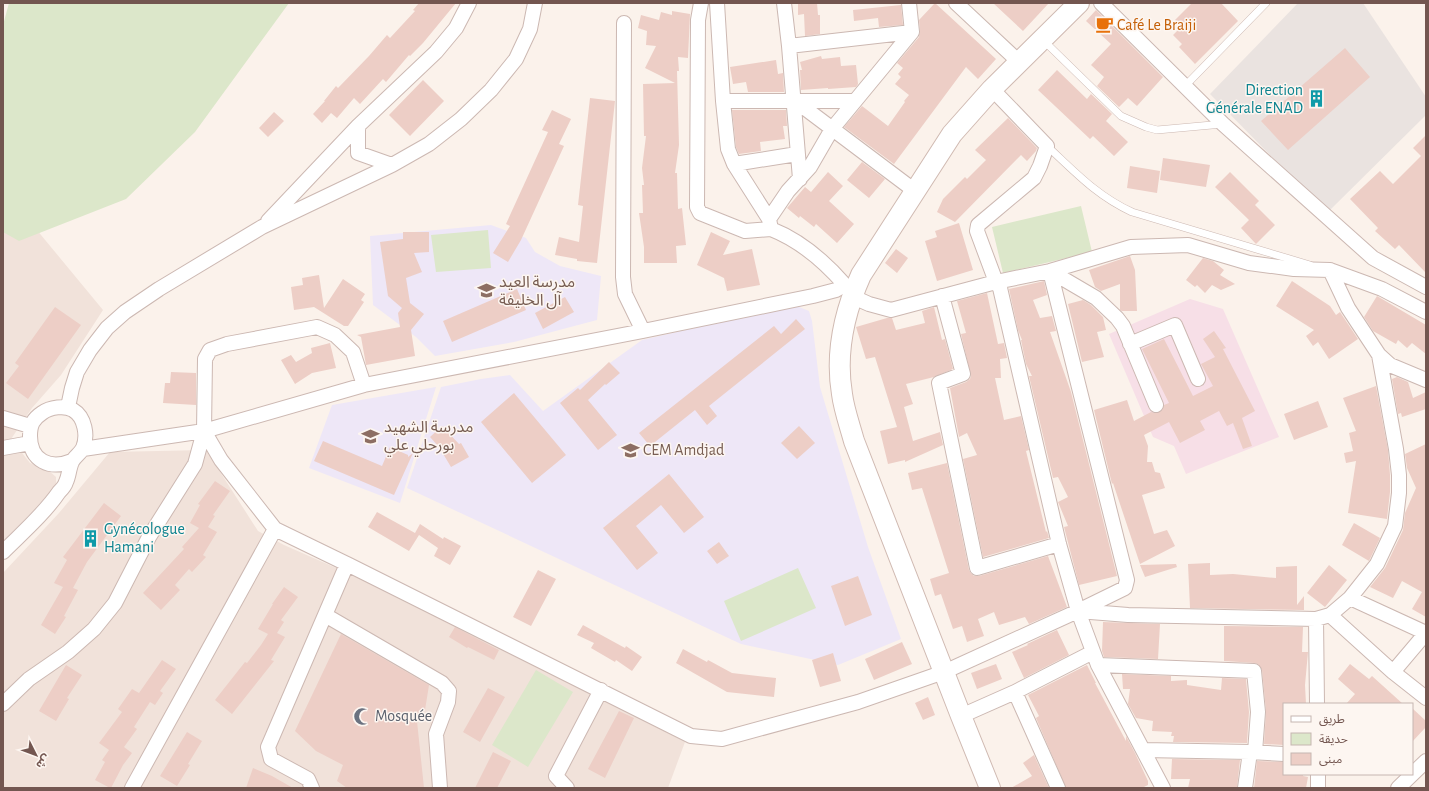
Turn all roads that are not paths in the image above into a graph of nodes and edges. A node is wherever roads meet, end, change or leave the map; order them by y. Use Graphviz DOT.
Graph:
graph roads {
  1 [pos="468,3"];
  2 [pos="535,3"];
  3 [pos="701,3"];
  4 [pos="716,3"];
  5 [pos="784,3"];
  6 [pos="909,3"];
  7 [pos="956,3"];
  8 [pos="1079,3"];
  9 [pos="1101,3"];
  10 [pos="1266,3"];
  11 [pos="624,23"];
  12 [pos="912,32"];
  13 [pos="1042,39"];
  14 [pos="789,46"];
  15 [pos="1019,62"];
  16 [pos="1185,86"];
  17 [pos="992,89"];
  18 [pos="794,100"];
  19 [pos="723,101"];
  20 [pos="854,101"];
  21 [pos="1223,124"];
  22 [pos="358,126"];
  23 [pos="832,129"];
  24 [pos="1047,146"];
  25 [pos="797,154"];
  26 [pos="734,164"];
  27 [pos="392,165"];
  28 [pos="800,179"];
  29 [pos="915,191"];
  30 [pos="770,224"];
  31 [pos="262,227"];
  32 [pos="1329,270"];
  33 [pos="1050,271"];
  34 [pos="996,282"];
  35 [pos="1426,287"];
  36 [pos="850,290"];
  37 [pos="942,296"];
  38 [pos="1426,312"];
  39 [pos="643,331"];
  40 [pos="1130,344"];
  41 [pos="1379,355"];
  42 [pos="1198,379"];
  43 [pos="1426,380"];
  44 [pos="364,385"];
  45 [pos="1156,405"];
  46 [pos="68,407"];
  47 [pos="3,418"];
  48 [pos="30,426"];
  49 [pos="204,431"];
  50 [pos="30,443"];
  51 [pos="3,448"];
  52 [pos="83,449"];
  53 [pos="72,461"];
  54 [pos="275,528"];
  55 [pos="1059,544"];
  56 [pos="3,552"];
  57 [pos="347,564"];
  58 [pos="1350,598"];
  59 [pos="1078,611"];
  60 [pos="325,614"];
  61 [pos="1330,616"];
  62 [pos="1316,619"];
  63 [pos="1096,658"];
  64 [pos="944,672"];
  65 [pos="1393,672"];
  66 [pos="601,690"];
  67 [pos="1015,692"];
  68 [pos="1426,698"];
  69 [pos="1317,703"];
  70 [pos="3,704"];
  71 [pos="961,716"];
  72 [pos="1144,750"];
  73 [pos="1252,752"];
  74 [pos="1283,754"];
  75 [pos="1426,761"];
  76 [pos="1413,774"];
  77 [pos="1318,775"];
  78 [pos="1411,775"];
  79 [pos="132,788"];
  80 [pos="312,788"];
  81 [pos="440,788"];
  82 [pos="567,788"];
  83 [pos="990,788"];
  84 [pos="1058,788"];
  85 [pos="1163,788"];
  86 [pos="1245,788"];
  87 [pos="1318,788"];
  88 [pos="1398,788"];
  1 -- 22 [label="street"];
  2 -- 27 [label="street"];
  3 -- 30 [label="street"];
  4 -- 19 [label="street"];
  5 -- 14 [label="street"];
  6 -- 12 [label="street"];
  7 -- 15 [label="street"];
  8 -- 13 [label="main road"];
  9 -- 16 [label="street"];
  10 -- 16 [label="lane"];
  11 -- 39 [label="street"];
  12 -- 14 [label="street"];
  12 -- 20 [label="street"];
  13 -- 15 [label="main road"];
  13 -- 21 [label="lane"];
  14 -- 18 [label="street"];
  15 -- 17 [label="main road"];
  16 -- 21 [label="street"];
  17 -- 24 [label="street"];
  17 -- 29 [label="main road"];
  18 -- 19 [label="street"];
  18 -- 20 [label="street"];
  18 -- 23 [label="street"];
  18 -- 25 [label="street"];
  19 -- 26 [label="street"];
  20 -- 23 [label="street"];
  21 -- 35 [label="street"];
  22 -- 27 [label="street"];
  22 -- 31 [label="street"];
  23 -- 28 [label="street"];
  23 -- 29 [label="street"];
  24 -- 32 [label="lane"];
  24 -- 34 [label="street"];
  25 -- 26 [label="street"];
  25 -- 28 [label="street"];
  26 -- 30 [label="street"];
  27 -- 31 [label="street"];
  28 -- 30 [label="street"];
  29 -- 36 [label="main road"];
  30 -- 36 [label="street"];
  31 -- 46 [label="street"];
  32 -- 33 [label="street"];
  32 -- 38 [label="street"];
  32 -- 41 [label="street"];
  33 -- 34 [label="street"];
  33 -- 40 [label="street"];
  33 -- 59 [label="street"];
  34 -- 37 [label="street"];
  34 -- 55 [label="street"];
  36 -- 37 [label="street"];
  36 -- 39 [label="street"];
  36 -- 64 [label="main road"];
  37 -- 55 [label="street"];
  39 -- 44 [label="street"];
  40 -- 42 [label="street"];
  40 -- 45 [label="street"];
  41 -- 43 [label="street"];
  41 -- 58 [label="street"];
  44 -- 49 [label="street"];
  44 -- 49 [label="street"];
  46 -- 48 [label="street"];
  46 -- 52 [label="street"];
  47 -- 48 [label="street"];
  48 -- 50 [label="street"];
  49 -- 52 [label="street"];
  49 -- 54 [label="street"];
  49 -- 70 [label="street"];
  50 -- 51 [label="street"];
  50 -- 53 [label="street"];
  52 -- 53 [label="street"];
  53 -- 56 [label="street"];
  54 -- 57 [label="street"];
  54 -- 79 [label="street"];
  55 -- 59 [label="street"];
  57 -- 60 [label="street"];
  57 -- 66 [label="street"];
  58 -- 61 [label="street"];
  58 -- 65 [label="street"];
  59 -- 62 [label="street"];
  59 -- 63 [label="street"];
  59 -- 64 [label="street"];
  60 -- 80 [label="street"];
  60 -- 81 [label="street"];
  61 -- 62 [label="street"];
  61 -- 65 [label="street"];
  62 -- 69 [label="street"];
  63 -- 67 [label="street"];
  63 -- 72 [label="street"];
  63 -- 73 [label="street"];
  64 -- 66 [label="street"];
  64 -- 71 [label="main road"];
  65 -- 68 [label="street"];
  66 -- 82 [label="street"];
  67 -- 71 [label="street"];
  67 -- 84 [label="street"];
  71 -- 83 [label="main road"];
  72 -- 73 [label="street"];
  72 -- 85 [label="street"];
  73 -- 74 [label="street"];
  73 -- 86 [label="street"];
  75 -- 76 [label="street"];
  77 -- 87 [label="street"];
  78 -- 88 [label="street"];
}
